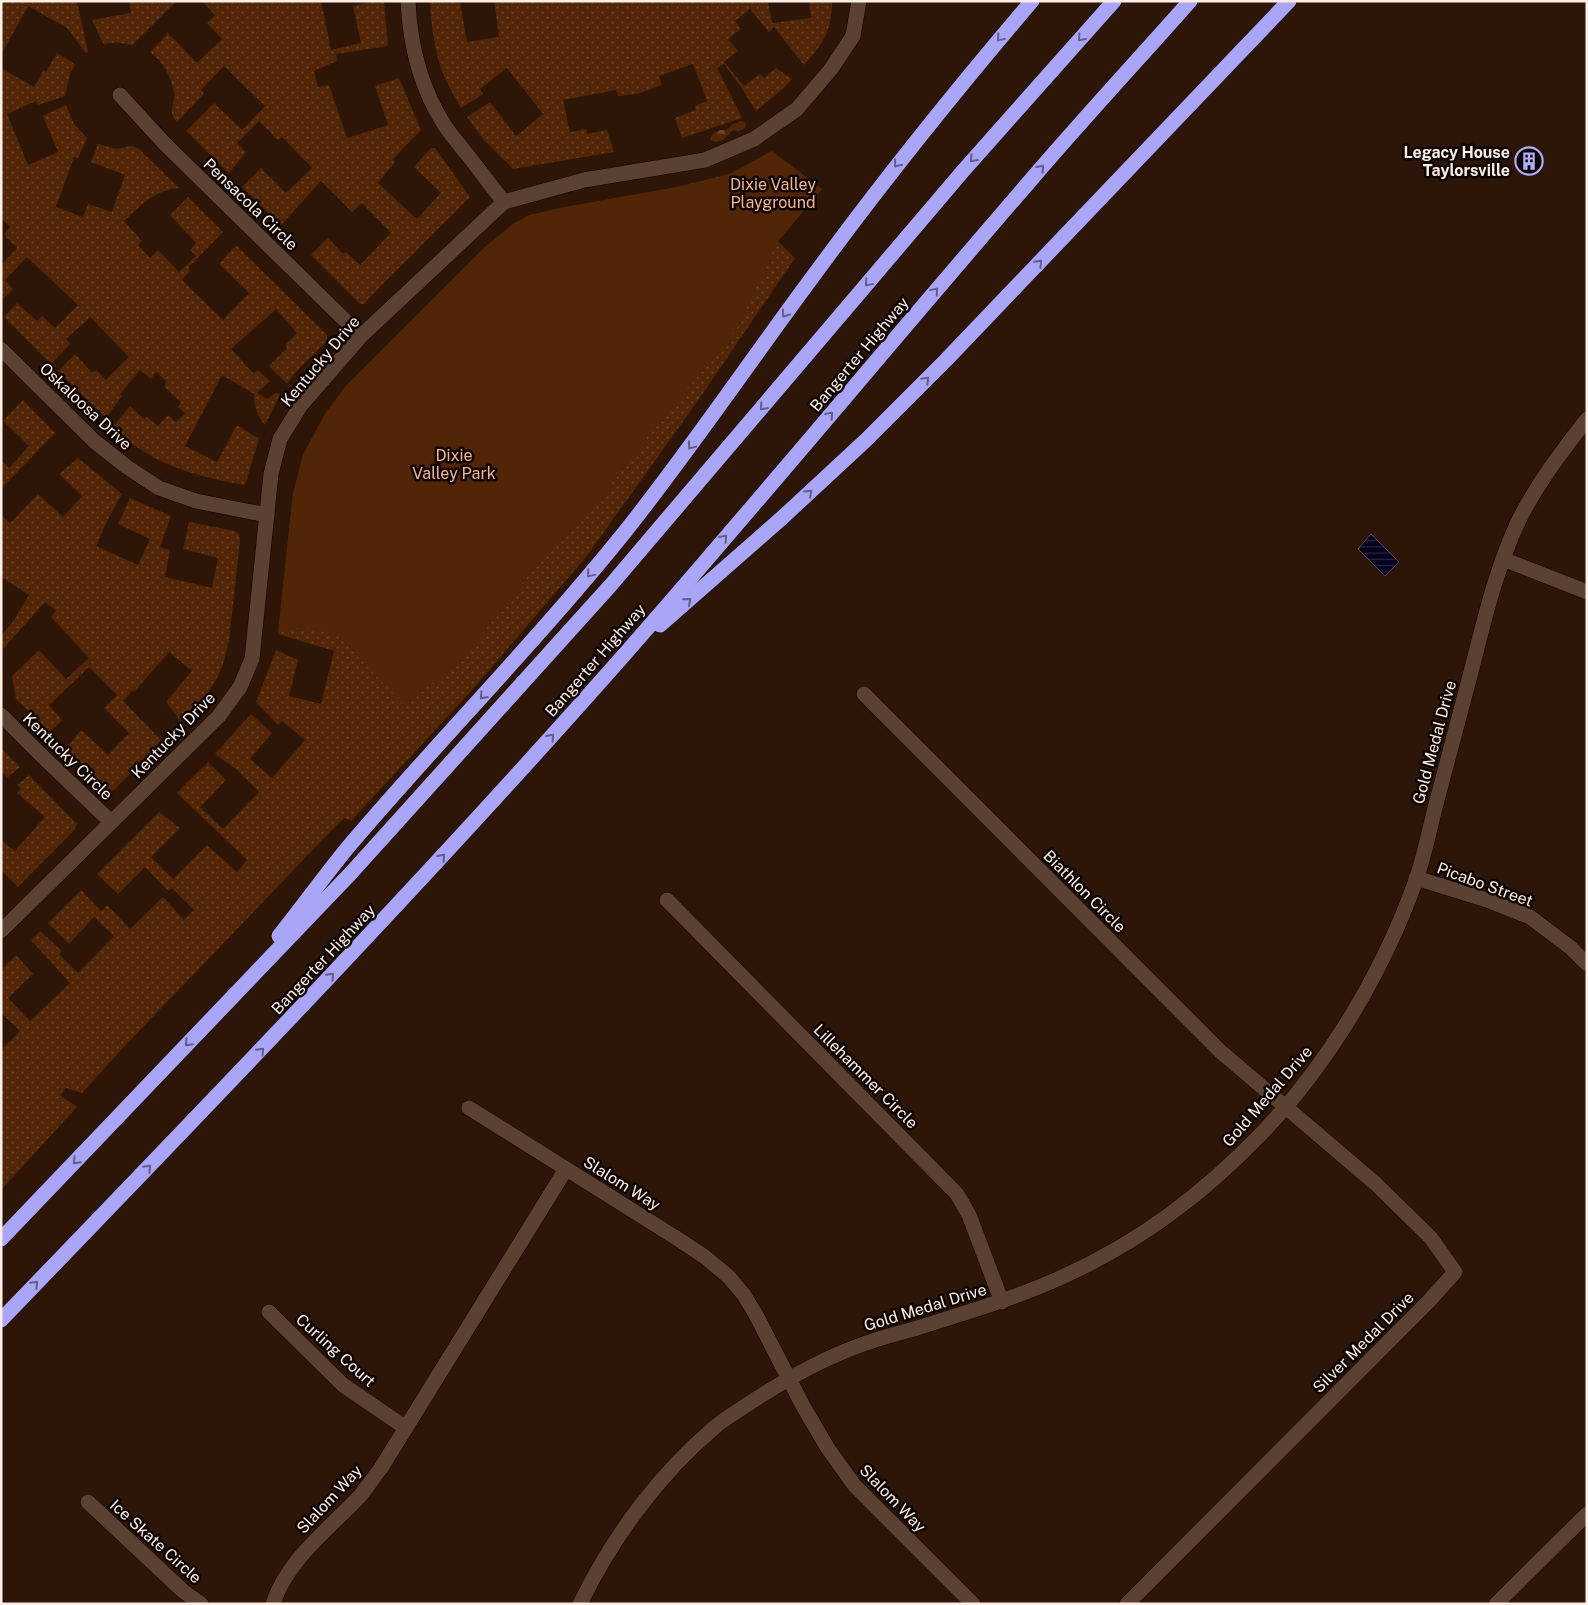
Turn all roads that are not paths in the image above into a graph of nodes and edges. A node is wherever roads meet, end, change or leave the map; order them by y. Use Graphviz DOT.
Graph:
graph roads {
  1 [pos="408,1"];
  2 [pos="859,1"];
  3 [pos="1032,1"];
  4 [pos="1114,1"];
  5 [pos="1190,1"];
  6 [pos="1289,1"];
  7 [pos="120,95"];
  8 [pos="504,202"];
  9 [pos="361,336"];
  10 [pos="1,349"];
  11 [pos="1587,419"];
  12 [pos="267,515"];
  13 [pos="1503,559"];
  14 [pos="1587,592"];
  15 [pos="624,655"];
  16 [pos="864,694"];
  17 [pos="1,714"];
  18 [pos="111,822"];
  19 [pos="1416,878"];
  20 [pos="667,900"];
  21 [pos="1,931"];
  22 [pos="1587,964"];
  23 [pos="222,1008"];
  24 [pos="1285,1107"];
  25 [pos="469,1108"];
  26 [pos="566,1169"];
  27 [pos="1,1239"];
  28 [pos="1002,1302"];
  29 [pos="269,1312"];
  30 [pos="1,1320"];
  31 [pos="789,1380"];
  32 [pos="406,1428"];
  33 [pos="88,1502"];
  34 [pos="1587,1514"];
  35 [pos="201,1604"];
  36 [pos="273,1604"];
  37 [pos="580,1604"];
  38 [pos="973,1604"];
  39 [pos="1127,1604"];
  40 [pos="1496,1604"];
  1 -- 8 [label="street"];
  2 -- 8 [label="street, Kentucky Drive"];
  3 -- 23 [label="highway, one-way"];
  4 -- 23 [label="highway, one-way"];
  15 -- 5 [label="highway, Bangerter Highway, one-way"];
  15 -- 6 [label="highway, one-way"];
  7 -- 9 [label="street, Pensacola Circle"];
  8 -- 9 [label="street, Kentucky Drive"];
  9 -- 12 [label="street, Kentucky Drive"];
  10 -- 12 [label="street, Oskaloosa Drive"];
  11 -- 13 [label="street, Gold Medal Drive"];
  12 -- 18 [label="street, Kentucky Drive"];
  13 -- 14 [label="street"];
  13 -- 19 [label="street, Gold Medal Drive"];
  30 -- 15 [label="highway, Bangerter Highway, one-way"];
  16 -- 24 [label="street, Biathlon Circle"];
  17 -- 18 [label="street, Kentucky Circle"];
  18 -- 21 [label="street, Kentucky Drive"];
  19 -- 22 [label="street, Picabo Street"];
  19 -- 24 [label="street, Gold Medal Drive"];
  20 -- 28 [label="street, Lillehammer Circle"];
  23 -- 27 [label="highway, one-way"];
  24 -- 28 [label="street, Gold Medal Drive"];
  24 -- 39 [label="street, Silver Medal Drive"];
  25 -- 26 [label="street"];
  26 -- 31 [label="street, Slalom Way"];
  26 -- 32 [label="street, Slalom Way"];
  28 -- 31 [label="street, Gold Medal Drive"];
  29 -- 32 [label="street, Curling Court"];
  31 -- 37 [label="street, Gold Medal Drive"];
  31 -- 38 [label="street, Slalom Way"];
  32 -- 36 [label="street, Slalom Way"];
  33 -- 35 [label="street, Ice Skate Circle"];
  34 -- 40 [label="street"];
}
